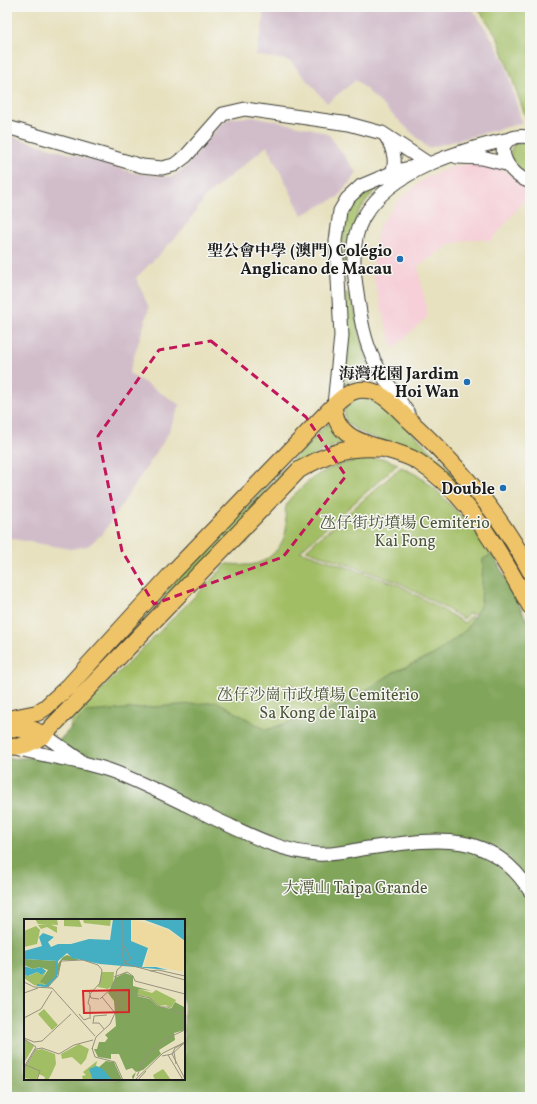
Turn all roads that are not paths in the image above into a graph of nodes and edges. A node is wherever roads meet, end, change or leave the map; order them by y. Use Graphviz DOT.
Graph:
graph roads {
  1 [pos="7,127"];
  2 [pos="385,135"];
  3 [pos="529,136"];
  4 [pos="514,138"];
  5 [pos="447,157"];
  6 [pos="429,164"];
  7 [pos="506,164"];
  8 [pos="394,172"];
  9 [pos="528,183"];
  10 [pos="364,217"];
  11 [pos="354,275"];
  12 [pos="338,279"];
  13 [pos="334,405"];
  14 [pos="418,428"];
  15 [pos="386,449"];
  16 [pos="530,570"];
  17 [pos="530,606"];
  18 [pos="7,719"];
  19 [pos="7,728"];
  20 [pos="44,735"];
  21 [pos="11,747"];
  22 [pos="85,764"];
  23 [pos="530,891"];
  1 -- 2 [label="street"];
  2 -- 6 [label="street"];
  2 -- 8 [label="street"];
  3 -- 4 [label="street"];
  4 -- 5 [label="street"];
  4 -- 7 [label="street"];
  5 -- 6 [label="street"];
  5 -- 7 [label="street"];
  6 -- 8 [label="street"];
  6 -- 10 [label="street"];
  7 -- 9 [label="street"];
  8 -- 10 [label="street"];
  8 -- 12 [label="street"];
  10 -- 11 [label="street"];
  11 -- 12 [label="street"];
  11 -- 14 [label="street"];
  12 -- 13 [label="street"];
  13 -- 14 [label="main road"];
  13 -- 15 [label="main road"];
  13 -- 18 [label="main road"];
  14 -- 16 [label="main road"];
  15 -- 17 [label="main road"];
  15 -- 20 [label="main road"];
  19 -- 20 [label="main road"];
  20 -- 21 [label="main road"];
  20 -- 22 [label="street"];
  21 -- 22 [label="street"];
  22 -- 23 [label="street"];
}
